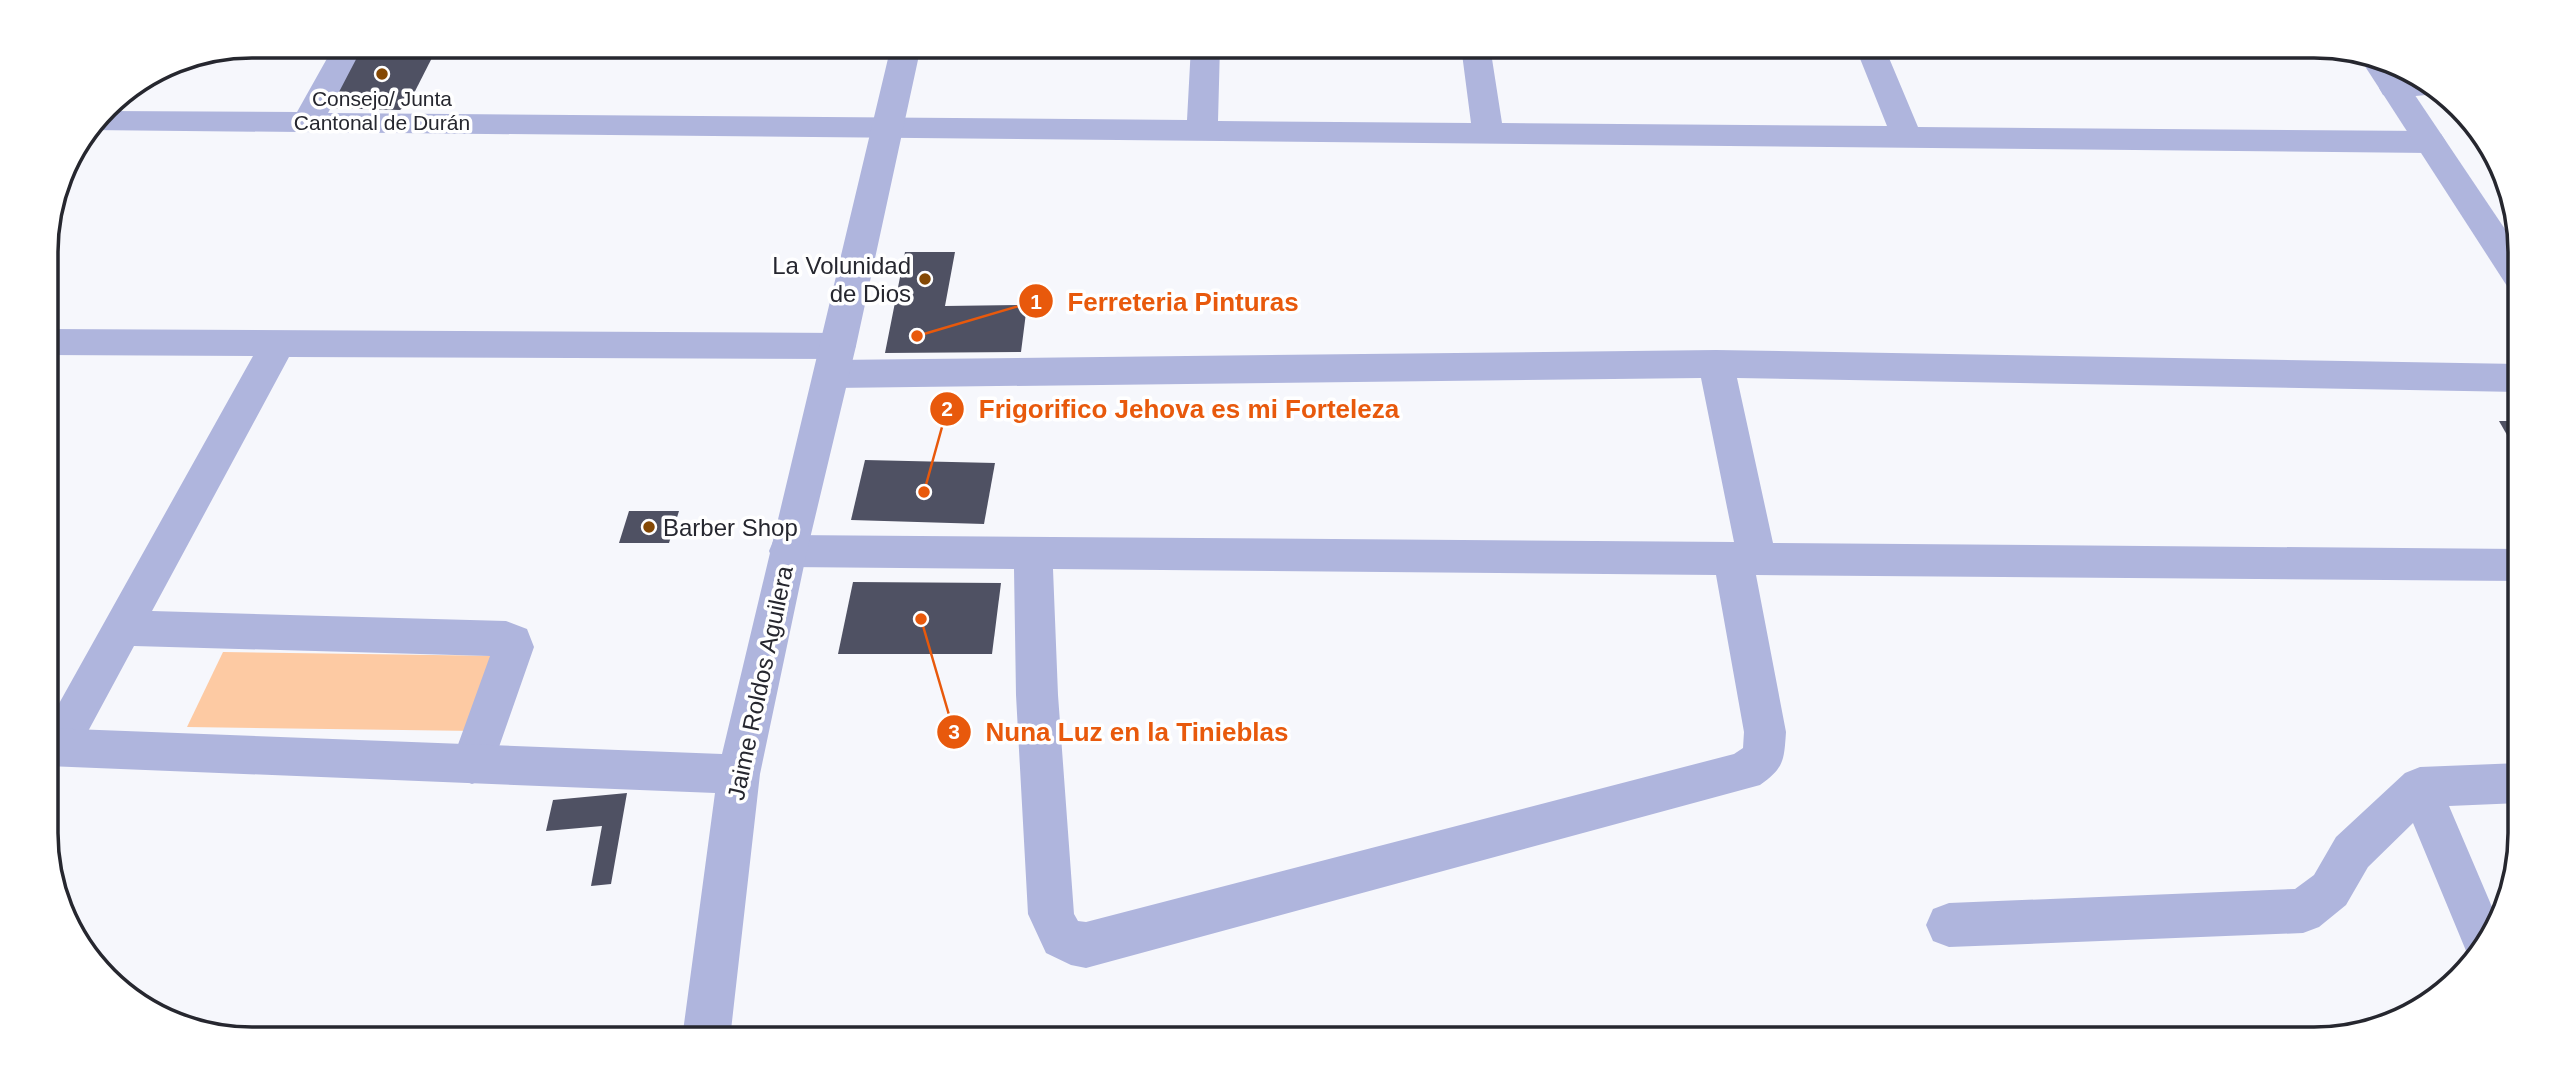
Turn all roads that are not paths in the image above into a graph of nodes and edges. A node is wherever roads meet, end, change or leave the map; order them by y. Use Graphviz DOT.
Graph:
graph roads {
  1 [pos="342,58"];
  2 [pos="903,58"];
  3 [pos="1205,58"];
  4 [pos="1478,58"];
  5 [pos="1875,58"];
  6 [pos="2383,70"];
  7 [pos="2417,87"];
  8 [pos="2394,88"];
  9 [pos="109,121"];
  10 [pos="307,123"];
  11 [pos="887,128"];
  12 [pos="1202,131"];
  13 [pos="1488,134"];
  14 [pos="1907,137"];
  15 [pos="2430,142"];
  16 [pos="2508,260"];
  17 [pos="58,342"];
  18 [pos="278,344"];
  19 [pos="835,360"];
  20 [pos="1716,364"];
  21 [pos="2508,379"];
  22 [pos="788,551"];
  23 [pos="1033,553"];
  24 [pos="1745,559"];
  25 [pos="2508,565"];
  26 [pos="121,628"];
  27 [pos="58,737"];
  28 [pos="58,747"];
  29 [pos="472,764"];
  30 [pos="739,774"];
  31 [pos="2508,783"];
  32 [pos="2420,786"];
  33 [pos="1948,925"];
  34 [pos="2480,933"];
  35 [pos="707,1027"];
  1 -- 10 [label="street"];
  2 -- 11 [label="street, Jaime Roldos Aguilera"];
  3 -- 12 [label="street"];
  4 -- 13 [label="street"];
  5 -- 14 [label="street"];
  6 -- 8 [label="street"];
  7 -- 8 [label="street"];
  8 -- 15 [label="street"];
  9 -- 10 [label="street"];
  10 -- 11 [label="street"];
  11 -- 12 [label="street"];
  11 -- 19 [label="street, Jaime Roldos Aguilera"];
  12 -- 13 [label="street"];
  13 -- 14 [label="street"];
  14 -- 15 [label="street"];
  15 -- 16 [label="street"];
  17 -- 18 [label="street"];
  18 -- 19 [label="street"];
  18 -- 26 [label="street"];
  19 -- 20 [label="street"];
  19 -- 22 [label="street, Jaime Roldos Aguilera"];
  20 -- 21 [label="street"];
  20 -- 24 [label="street"];
  22 -- 23 [label="street"];
  22 -- 30 [label="street, Jaime Roldos Aguilera"];
  23 -- 24 [label="street"];
  23 -- 24 [label="street"];
  24 -- 25 [label="street"];
  26 -- 27 [label="street"];
  26 -- 29 [label="street"];
  28 -- 29 [label="street"];
  29 -- 30 [label="street"];
  30 -- 35 [label="street, Jaime Roldos Aguilera"];
  31 -- 32 [label="street"];
  32 -- 33 [label="street"];
  32 -- 34 [label="street"];
}
